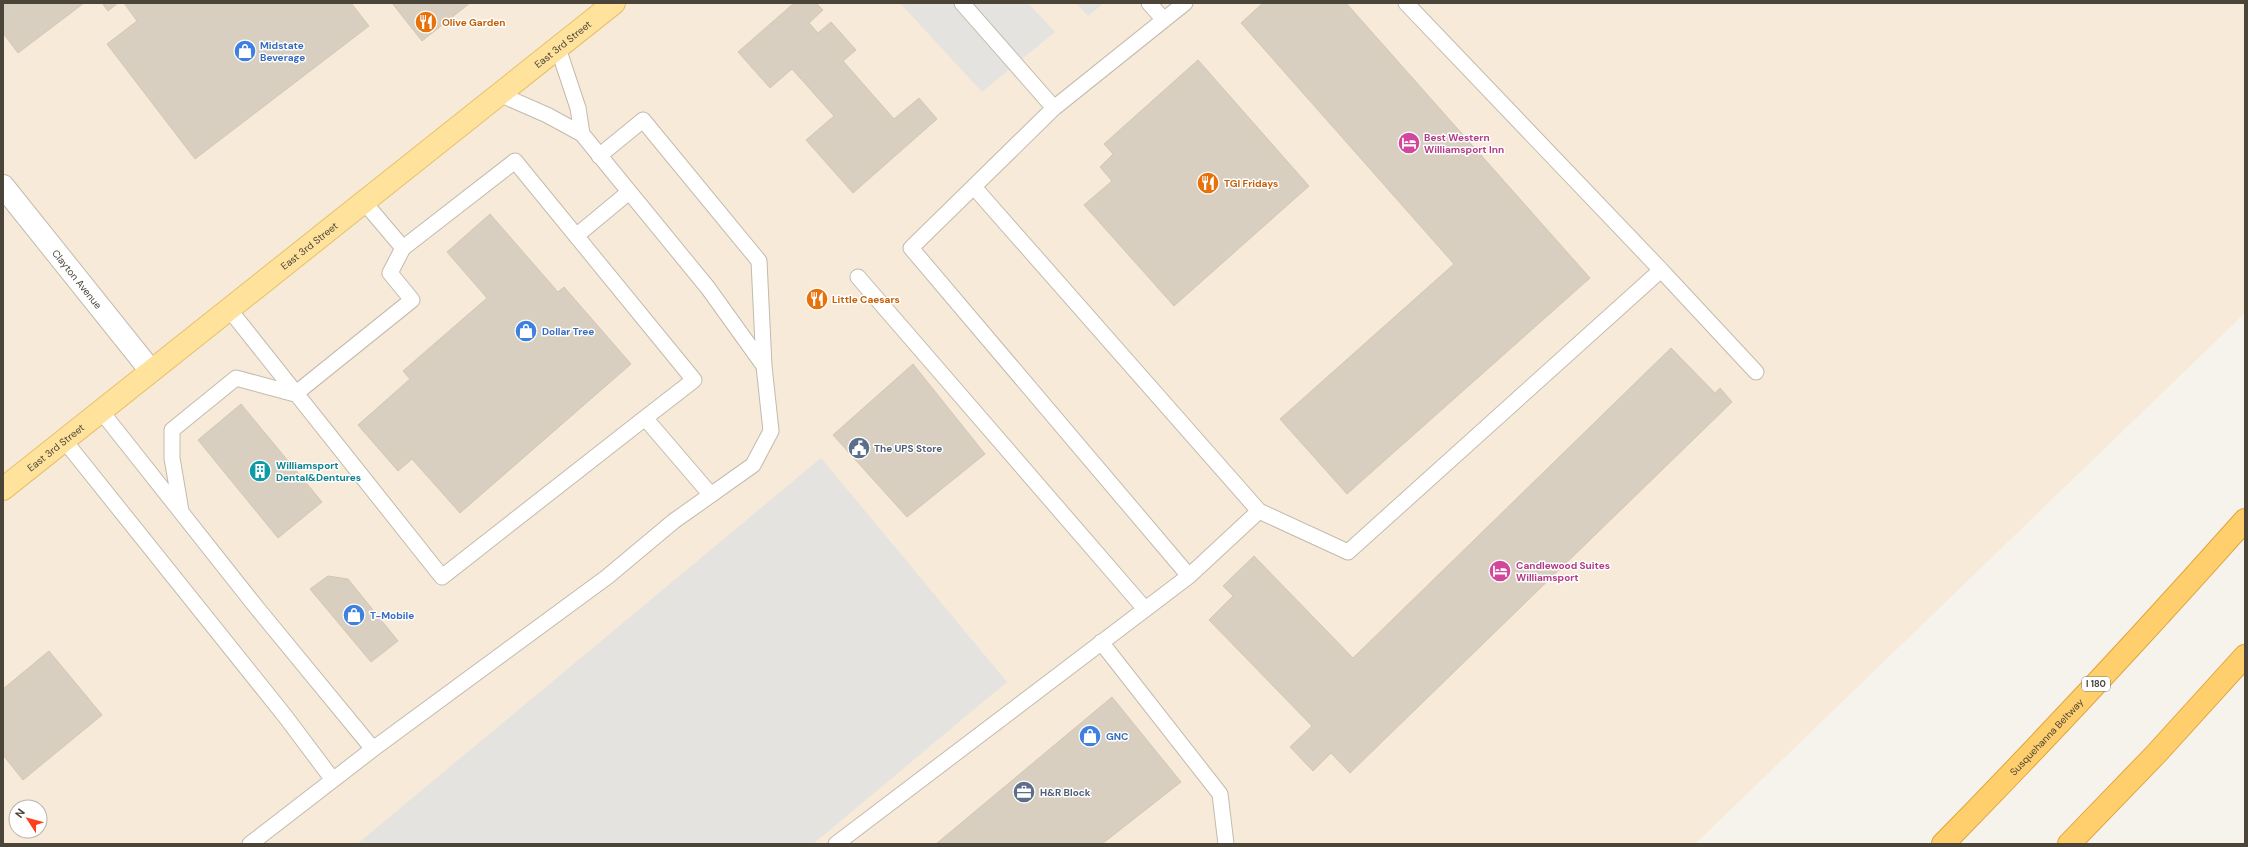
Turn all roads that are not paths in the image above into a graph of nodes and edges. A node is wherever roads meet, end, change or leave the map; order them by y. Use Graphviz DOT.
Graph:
graph roads {
  1 [pos="614,3"];
  2 [pos="962,3"];
  3 [pos="1149,3"];
  4 [pos="1185,3"];
  5 [pos="1406,3"];
  6 [pos="1164,20"];
  7 [pos="558,48"];
  8 [pos="499,94"];
  9 [pos="1054,108"];
  10 [pos="582,134"];
  11 [pos="599,156"];
  12 [pos="3,186"];
  13 [pos="974,186"];
  14 [pos="629,192"];
  15 [pos="364,202"];
  16 [pos="576,236"];
  17 [pos="403,248"];
  18 [pos="1661,270"];
  19 [pos="858,277"];
  20 [pos="229,309"];
  21 [pos="764,366"];
  22 [pos="151,371"];
  23 [pos="1756,372"];
  24 [pos="295,394"];
  25 [pos="101,411"];
  26 [pos="645,418"];
  27 [pos="64,440"];
  28 [pos="3,489"];
  29 [pos="711,495"];
  30 [pos="1259,511"];
  31 [pos="181,513"];
  32 [pos="2245,520"];
  33 [pos="1189,576"];
  34 [pos="1146,609"];
  35 [pos="1101,642"];
  36 [pos="2245,656"];
  37 [pos="372,749"];
  38 [pos="334,780"];
  39 [pos="250,844"];
  40 [pos="836,844"];
  41 [pos="1226,844"];
  42 [pos="1943,844"];
  43 [pos="2069,844"];
  1 -- 7 [label="main road, East 3rd Street"];
  2 -- 9 [label="lane"];
  3 -- 6 [label="lane"];
  4 -- 6 [label="lane"];
  5 -- 18 [label="lane"];
  6 -- 9 [label="lane"];
  7 -- 8 [label="main road, East 3rd Street"];
  7 -- 10 [label="lane"];
  8 -- 10 [label="lane"];
  8 -- 15 [label="main road, East 3rd Street"];
  9 -- 13 [label="lane"];
  10 -- 11 [label="lane"];
  11 -- 14 [label="lane"];
  11 -- 21 [label="lane"];
  12 -- 22 [label="street, Clayton Avenue"];
  13 -- 30 [label="lane"];
  13 -- 33 [label="lane"];
  14 -- 16 [label="lane"];
  14 -- 21 [label="lane"];
  15 -- 17 [label="lane"];
  15 -- 20 [label="main road, East 3rd Street"];
  16 -- 17 [label="lane"];
  16 -- 26 [label="lane"];
  17 -- 24 [label="lane"];
  18 -- 23 [label="lane"];
  18 -- 30 [label="lane"];
  19 -- 34 [label="lane"];
  20 -- 22 [label="main road, East 3rd Street"];
  20 -- 24 [label="lane"];
  21 -- 29 [label="lane"];
  22 -- 25 [label="main road, East 3rd Street"];
  24 -- 26 [label="lane"];
  24 -- 31 [label="lane"];
  25 -- 27 [label="main road, East 3rd Street"];
  25 -- 31 [label="lane"];
  26 -- 29 [label="lane"];
  27 -- 28 [label="main road, East 3rd Street"];
  27 -- 38 [label="lane"];
  29 -- 37 [label="lane"];
  30 -- 33 [label="lane"];
  31 -- 37 [label="lane"];
  32 -- 42 [label="highway, Susquehanna Beltway / I 180"];
  33 -- 34 [label="lane"];
  34 -- 35 [label="lane"];
  35 -- 40 [label="lane"];
  35 -- 41 [label="lane"];
  36 -- 43 [label="highway"];
  37 -- 38 [label="lane"];
  38 -- 39 [label="lane"];
}
